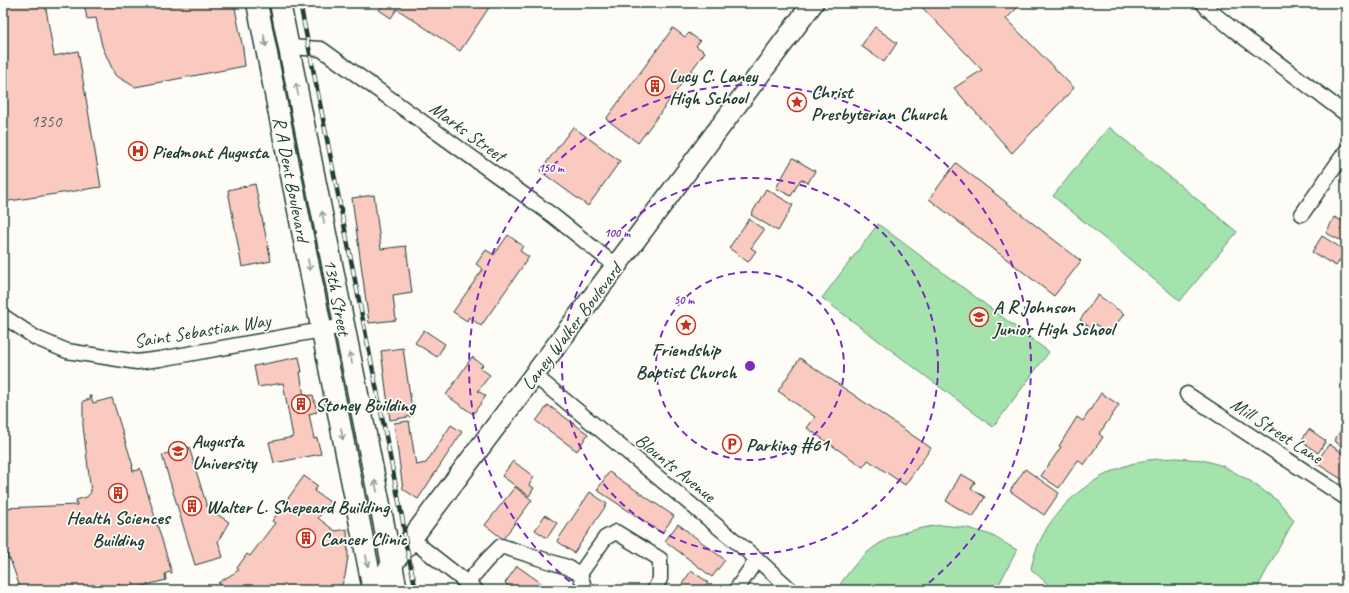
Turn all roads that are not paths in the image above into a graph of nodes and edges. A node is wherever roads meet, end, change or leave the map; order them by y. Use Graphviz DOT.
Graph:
graph roads {
  1 [pos="257,3"];
  2 [pos="280,3"];
  3 [pos="1203,3"];
  4 [pos="807,5"];
  5 [pos="289,47"];
  6 [pos="1346,114"];
  7 [pos="1346,151"];
  8 [pos="1302,214"];
  9 [pos="616,266"];
  10 [pos="3,316"];
  11 [pos="344,326"];
  12 [pos="322,330"];
  13 [pos="534,375"];
  14 [pos="1187,394"];
  15 [pos="1346,498"];
  16 [pos="411,539"];
  17 [pos="757,559"];
  18 [pos="392,565"];
  19 [pos="580,574"];
  20 [pos="471,586"];
  21 [pos="373,590"];
  22 [pos="397,590"];
  23 [pos="585,590"];
  24 [pos="654,590"];
  25 [pos="736,590"];
  26 [pos="791,590"];
  1 -- 12 [label="main road, R A Dent Boulevard, one-way"];
  2 -- 5 [label="main road, 13th Street"];
  3 -- 6 [label="street"];
  4 -- 9 [label="main road, Laney Walker Boulevard"];
  5 -- 9 [label="street, Marks Street"];
  11 -- 5 [label="main road, 13th Street, one-way"];
  7 -- 8 [label="street"];
  9 -- 13 [label="main road, Laney Walker Boulevard"];
  10 -- 12 [label="street, Saint Sebastian Way"];
  11 -- 12 [label="street, Saint Sebastian Way"];
  18 -- 11 [label="main road, 13th Street, one-way"];
  12 -- 21 [label="main road, R A Dent Boulevard, one-way"];
  13 -- 16 [label="main road, Laney Walker Boulevard"];
  13 -- 17 [label="street, Blounts Avenue"];
  14 -- 15 [label="street, Mill Street Lane"];
  16 -- 18 [label="main road, Laney Walker Boulevard"];
  16 -- 20 [label="street"];
  17 -- 25 [label="street"];
  17 -- 26 [label="street, Blounts Avenue"];
  18 -- 21 [label="main road, Laney Walker Boulevard"];
  18 -- 22 [label="main road, 13th Street"];
  19 -- 20 [label="street"];
  19 -- 23 [label="street"];
  19 -- 24 [label="street"];
}
